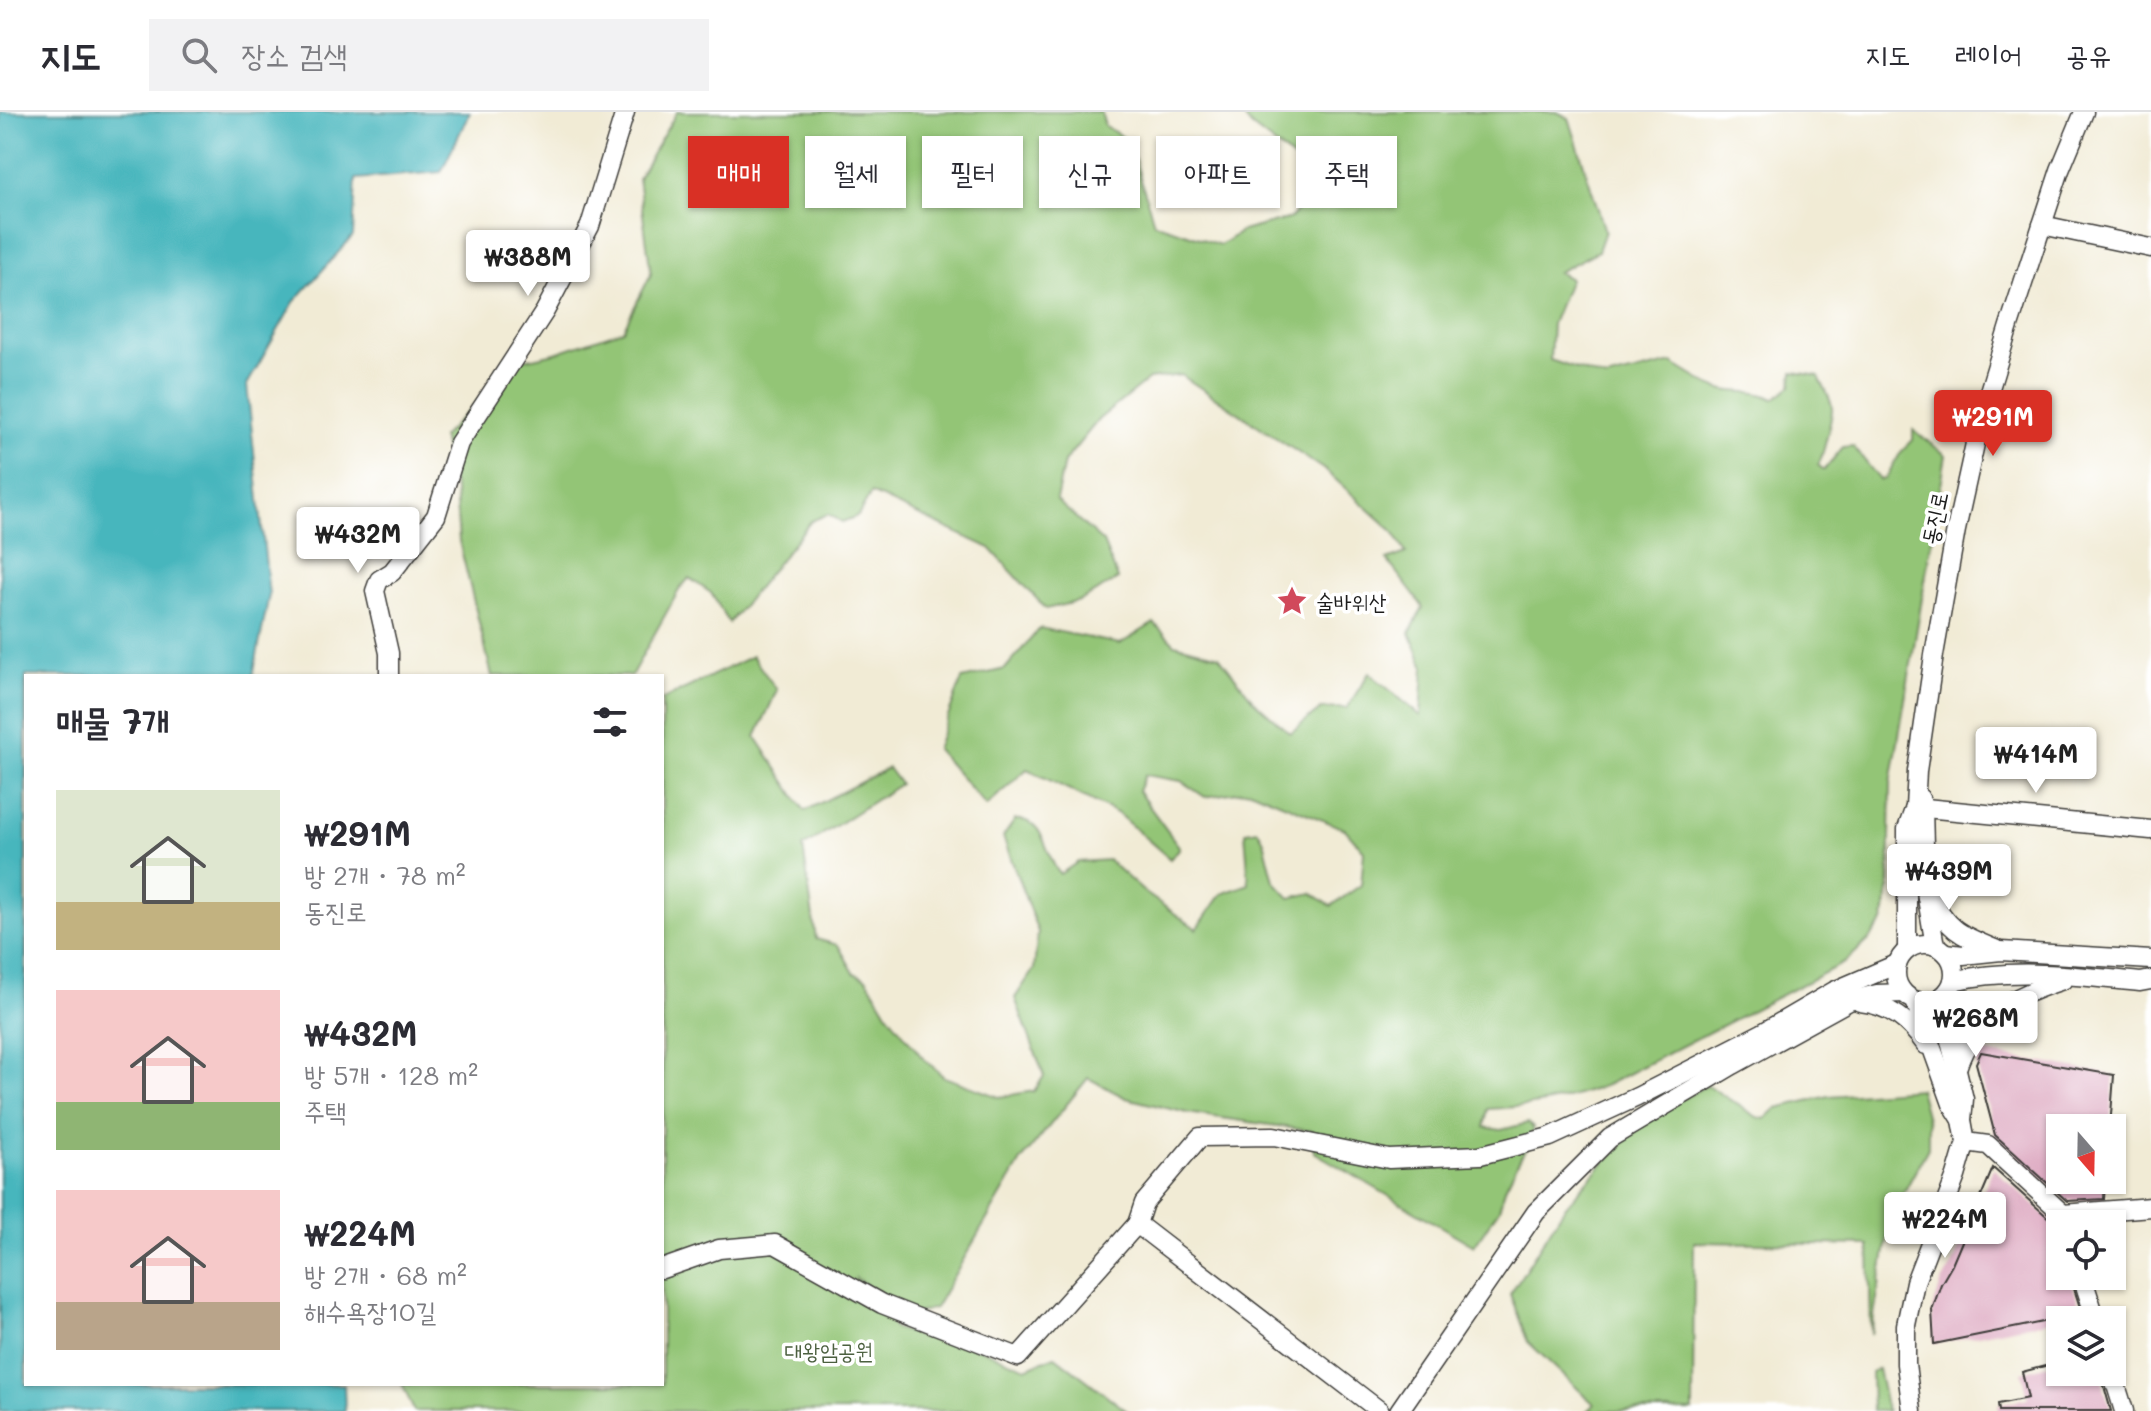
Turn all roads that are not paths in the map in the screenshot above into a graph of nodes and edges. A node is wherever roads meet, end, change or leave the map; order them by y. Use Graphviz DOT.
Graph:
graph roads {
  1 [pos="625,112"];
  2 [pos="2084,112"];
  3 [pos="2042,225"];
  4 [pos="2151,248"];
  5 [pos="389,674"];
  6 [pos="1918,801"];
  7 [pos="2151,830"];
  8 [pos="1925,886"];
  9 [pos="1940,949"];
  10 [pos="2001,951"];
  11 [pos="1902,957"];
  12 [pos="2151,960"];
  13 [pos="2074,976"];
  14 [pos="2151,980"];
  15 [pos="1948,989"];
  16 [pos="1909,997"];
  17 [pos="1849,1001"];
  18 [pos="1938,1062"];
  19 [pos="1957,1068"];
  20 [pos="1962,1120"];
  21 [pos="1966,1142"];
  22 [pos="2151,1207"];
  23 [pos="2055,1210"];
  24 [pos="2126,1210"];
  25 [pos="1137,1224"];
  26 [pos="664,1268"];
  27 [pos="2116,1386"];
  28 [pos="1380,1411"];
  29 [pos="1399,1411"];
  30 [pos="1912,1411"];
  31 [pos="2124,1411"];
  1 -- 5 [label="street"];
  2 -- 3 [label="street, 동진로"];
  3 -- 4 [label="street"];
  3 -- 6 [label="street, 동진로"];
  6 -- 7 [label="street"];
  6 -- 8 [label="street"];
  6 -- 11 [label="street"];
  8 -- 9 [label="street"];
  8 -- 10 [label="street"];
  9 -- 10 [label="street"];
  9 -- 11 [label="street"];
  9 -- 15 [label="street"];
  10 -- 12 [label="street"];
  11 -- 16 [label="street"];
  11 -- 25 [label="street"];
  13 -- 14 [label="street"];
  13 -- 15 [label="street"];
  13 -- 19 [label="street"];
  15 -- 16 [label="street"];
  15 -- 19 [label="street"];
  16 -- 17 [label="street"];
  16 -- 18 [label="street"];
  17 -- 18 [label="street"];
  17 -- 29 [label="street"];
  18 -- 20 [label="street"];
  19 -- 20 [label="street"];
  20 -- 21 [label="street"];
  21 -- 23 [label="street"];
  21 -- 30 [label="street"];
  22 -- 24 [label="street"];
  25 -- 26 [label="street"];
  25 -- 28 [label="street"];
  27 -- 31 [label="street"];
}
